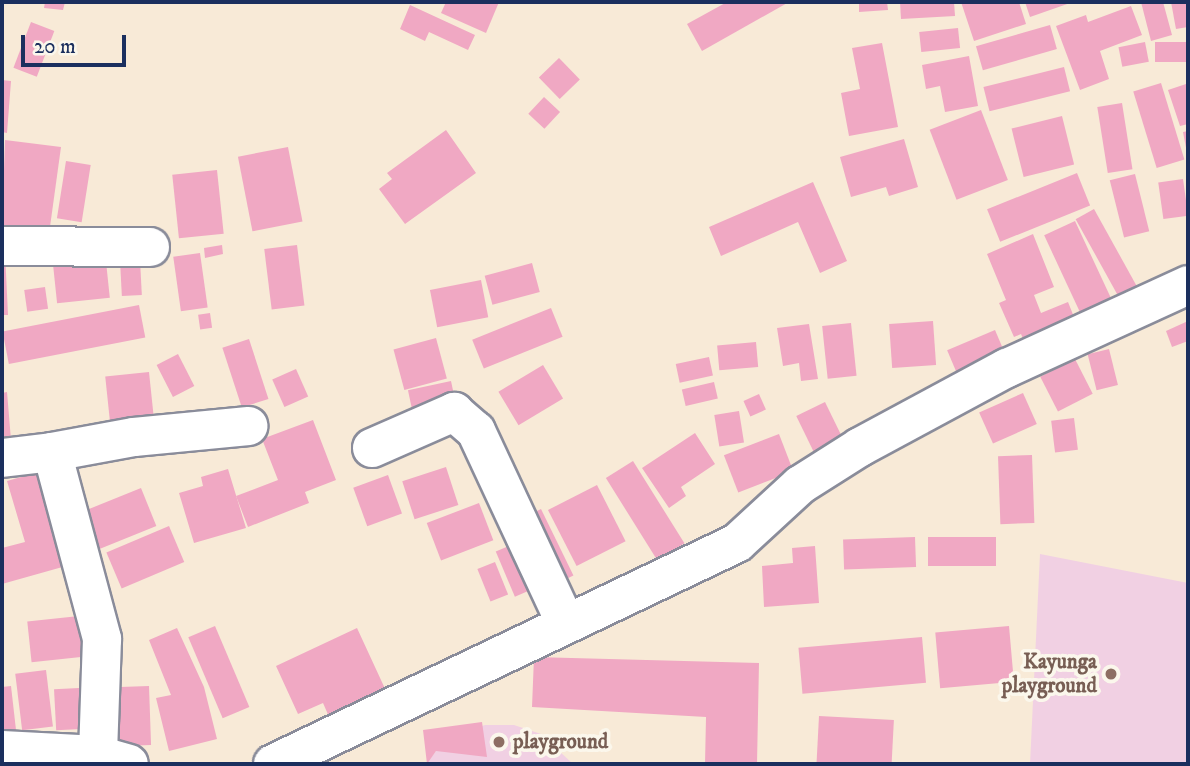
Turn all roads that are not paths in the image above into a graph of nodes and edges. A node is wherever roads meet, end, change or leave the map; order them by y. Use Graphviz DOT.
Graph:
graph roads {
  1 [pos="2,246"];
  2 [pos="150,247"];
  3 [pos="1188,285"];
  4 [pos="248,426"];
  5 [pos="372,448"];
  6 [pos="51,452"];
  7 [pos="2,458"];
  8 [pos="566,624"];
  9 [pos="2,750"];
  10 [pos="114,760"];
  11 [pos="273,764"];
  1 -- 2 [label="street"];
  3 -- 8 [label="street"];
  4 -- 6 [label="street"];
  5 -- 8 [label="street"];
  6 -- 7 [label="street"];
  6 -- 10 [label="street"];
  8 -- 11 [label="street"];
  9 -- 10 [label="street"];
}
